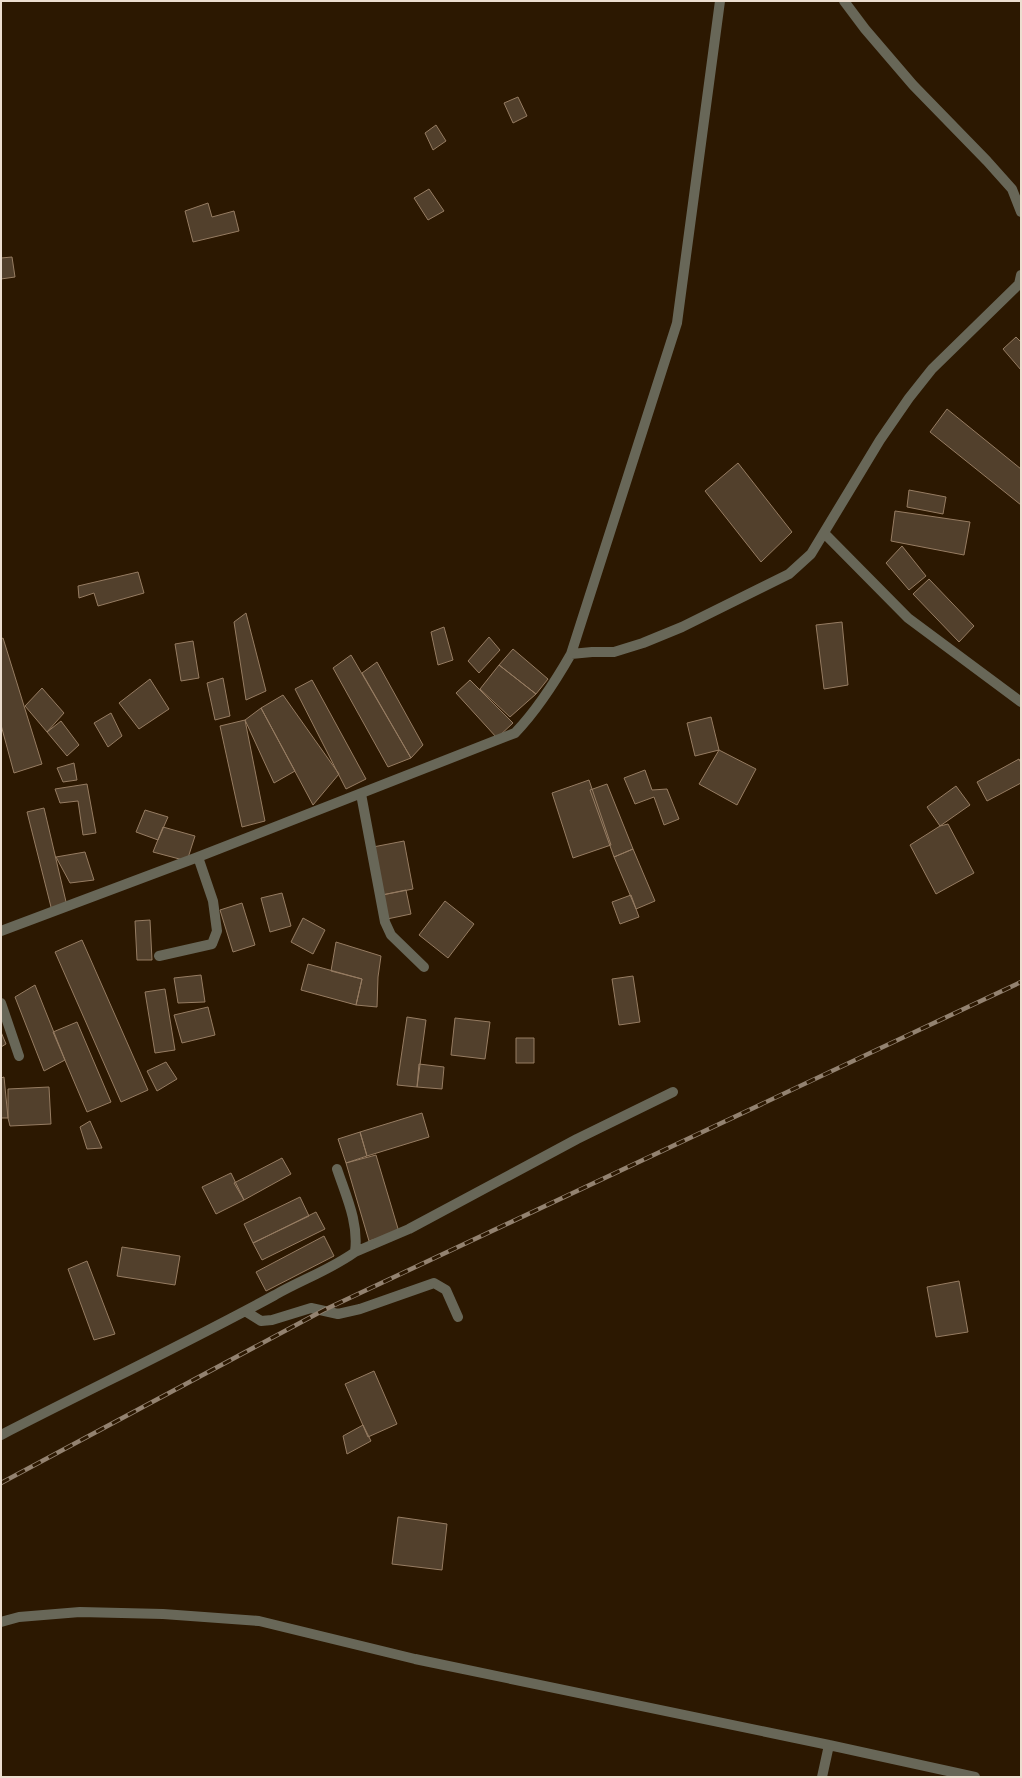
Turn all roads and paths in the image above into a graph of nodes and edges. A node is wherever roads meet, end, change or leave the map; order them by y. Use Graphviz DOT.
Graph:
graph roads {
  1 [pos="720,1"];
  2 [pos="844,1"];
  3 [pos="1021,212"];
  4 [pos="1020,281"];
  5 [pos="824,533"];
  6 [pos="571,654"];
  7 [pos="1021,702"];
  8 [pos="361,794"];
  9 [pos="198,858"];
  10 [pos="1,931"];
  11 [pos="159,956"];
  12 [pos="424,967"];
  13 [pos="1,1003"];
  14 [pos="19,1056"];
  15 [pos="673,1092"];
  16 [pos="337,1169"];
  17 [pos="355,1252"];
  18 [pos="246,1311"];
  19 [pos="458,1318"];
  20 [pos="1,1435"];
  21 [pos="1,1622"];
  22 [pos="829,1745"];
  23 [pos="822,1777"];
  24 [pos="975,1777"];
  1 -- 6 [label="street"];
  2 -- 3 [label="street"];
  4 -- 5 [label="street"];
  5 -- 6 [label="street"];
  5 -- 7 [label="street"];
  6 -- 8 [label="street"];
  8 -- 9 [label="street"];
  8 -- 12 [label="street"];
  9 -- 10 [label="street"];
  9 -- 11 [label="street"];
  13 -- 14 [label="street"];
  15 -- 17 [label="street"];
  16 -- 17 [label="street"];
  17 -- 18 [label="street"];
  18 -- 19 [label="street"];
  18 -- 20 [label="street"];
  21 -- 22 [label="street"];
  22 -- 23 [label="street"];
  22 -- 24 [label="street"];
}
